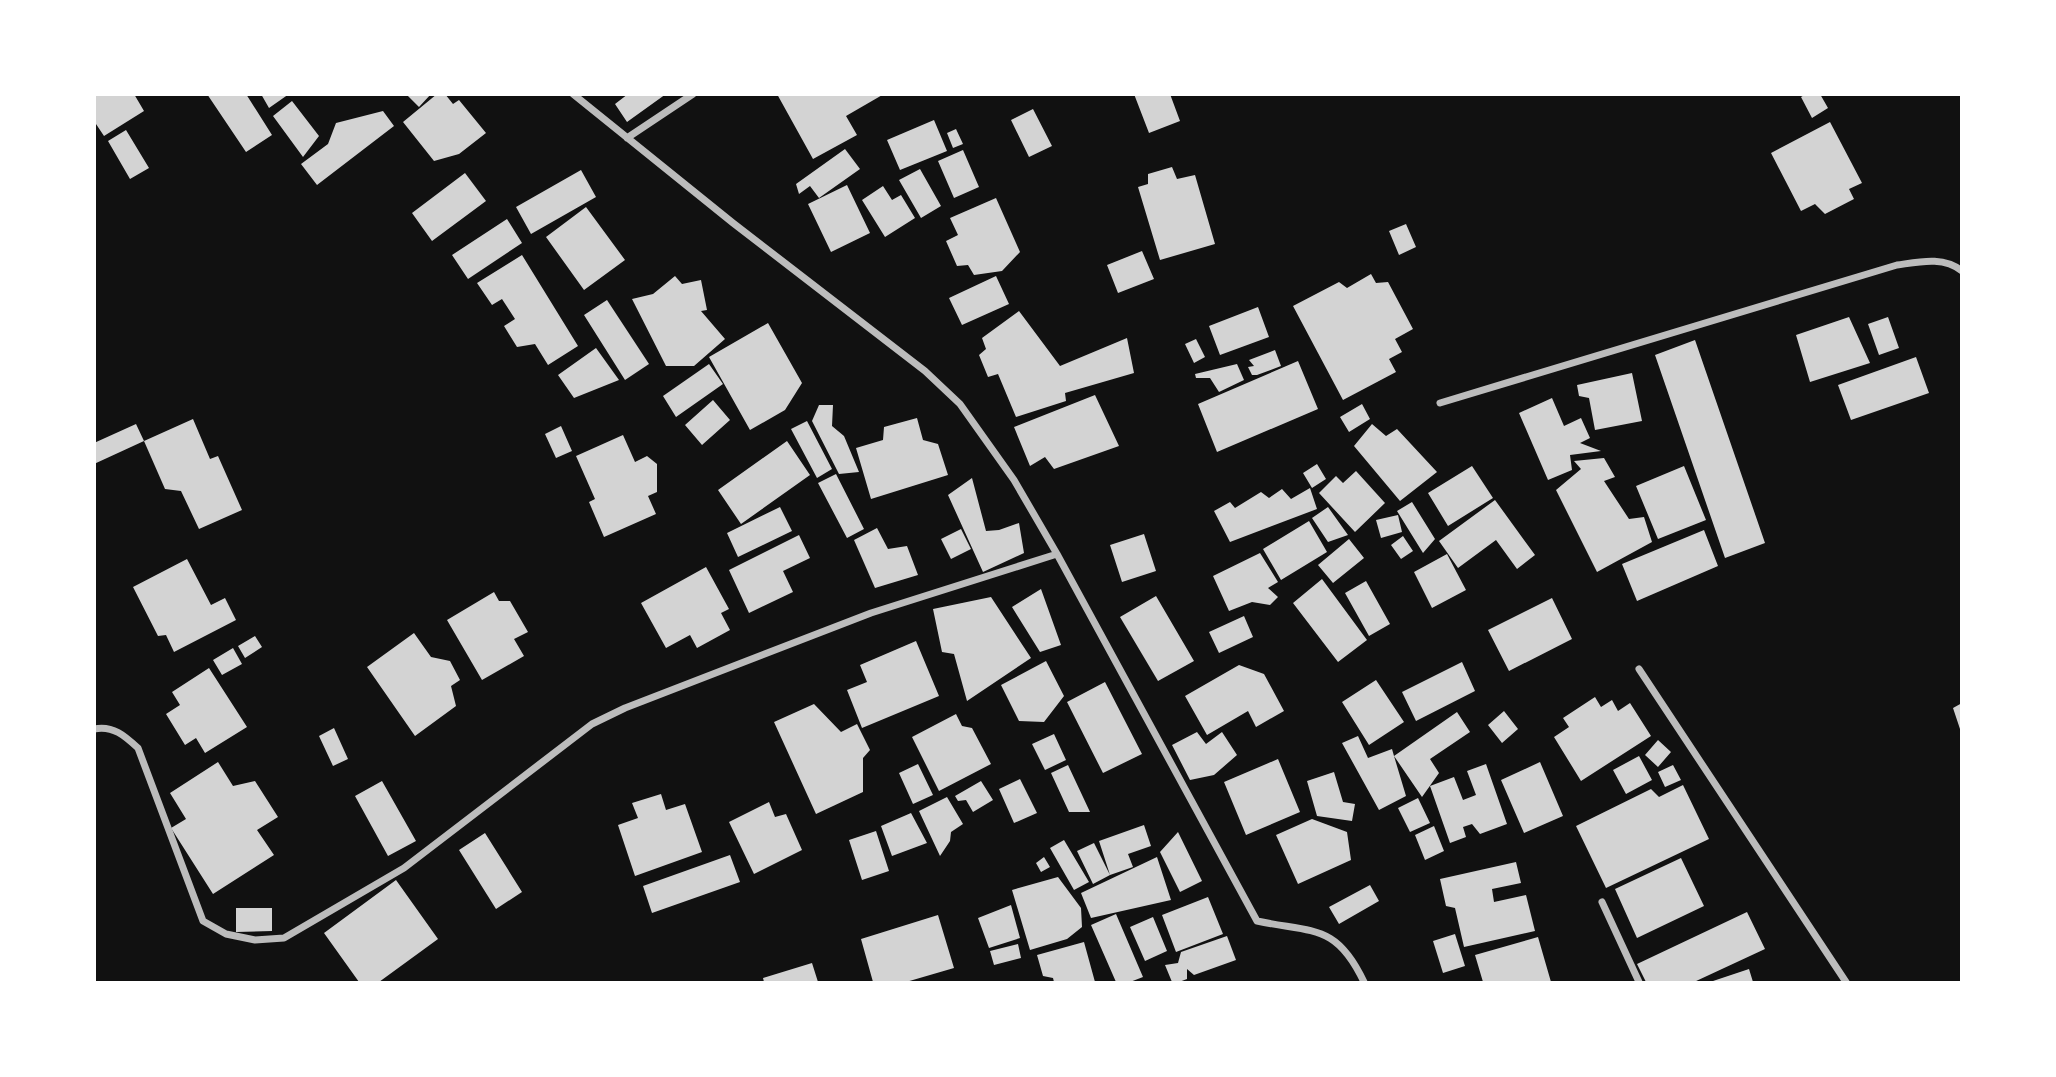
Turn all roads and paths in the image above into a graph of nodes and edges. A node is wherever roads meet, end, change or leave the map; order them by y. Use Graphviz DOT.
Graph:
graph roads {
  1 [pos="573,94"];
  2 [pos="693,94"];
  3 [pos="627,138"];
  4 [pos="1962,271"];
  5 [pos="1440,403"];
  6 [pos="1057,554"];
  7 [pos="1639,669"];
  8 [pos="94,729"];
  9 [pos="1602,902"];
  10 [pos="1364,982"];
  11 [pos="1639,982"];
  12 [pos="1846,982"];
  1 -- 3 [label="street"];
  2 -- 3 [label="street"];
  3 -- 6 [label="street"];
  4 -- 5 [label="street"];
  6 -- 8 [label="street"];
  6 -- 10 [label="street"];
  7 -- 12 [label="street"];
  9 -- 11 [label="street"];
}
